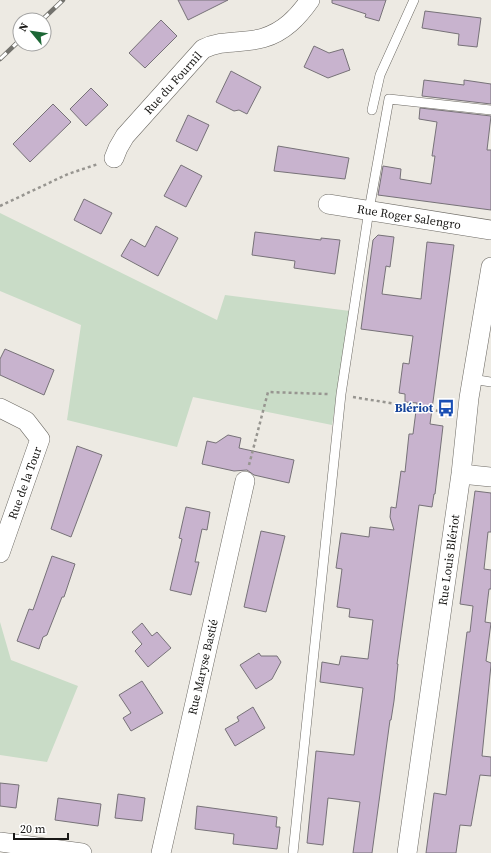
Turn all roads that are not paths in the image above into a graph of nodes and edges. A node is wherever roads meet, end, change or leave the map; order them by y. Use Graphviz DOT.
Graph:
graph roads {
  1 [pos="310,0"];
  2 [pos="414,0"];
  3 [pos="372,110"];
  4 [pos="491,110"];
  5 [pos="114,158"];
  6 [pos="328,204"];
  7 [pos="369,210"];
  8 [pos="491,230"];
  9 [pos="491,267"];
  10 [pos="472,380"];
  11 [pos="491,382"];
  12 [pos="0,408"];
  13 [pos="461,474"];
  14 [pos="491,477"];
  15 [pos="244,481"];
  16 [pos="0,553"];
  17 [pos="0,842"];
  18 [pos="82,853"];
  19 [pos="161,853"];
  20 [pos="293,853"];
  21 [pos="407,853"];
  1 -- 5 [label="street, Rue du Fournil"];
  2 -- 3 [label="lane"];
  4 -- 7 [label="lane"];
  6 -- 7 [label="street, Rue Roger Salengro"];
  7 -- 8 [label="street, Rue Roger Salengro"];
  7 -- 20 [label="lane"];
  9 -- 10 [label="street, Rue Louis Blériot"];
  10 -- 11 [label="lane"];
  10 -- 13 [label="street, Rue Louis Blériot"];
  12 -- 16 [label="street, Rue de la Tour"];
  13 -- 14 [label="street"];
  13 -- 21 [label="street, Rue Louis Blériot"];
  15 -- 19 [label="street, Rue Maryse Bastié"];
  17 -- 18 [label="street"];
}
